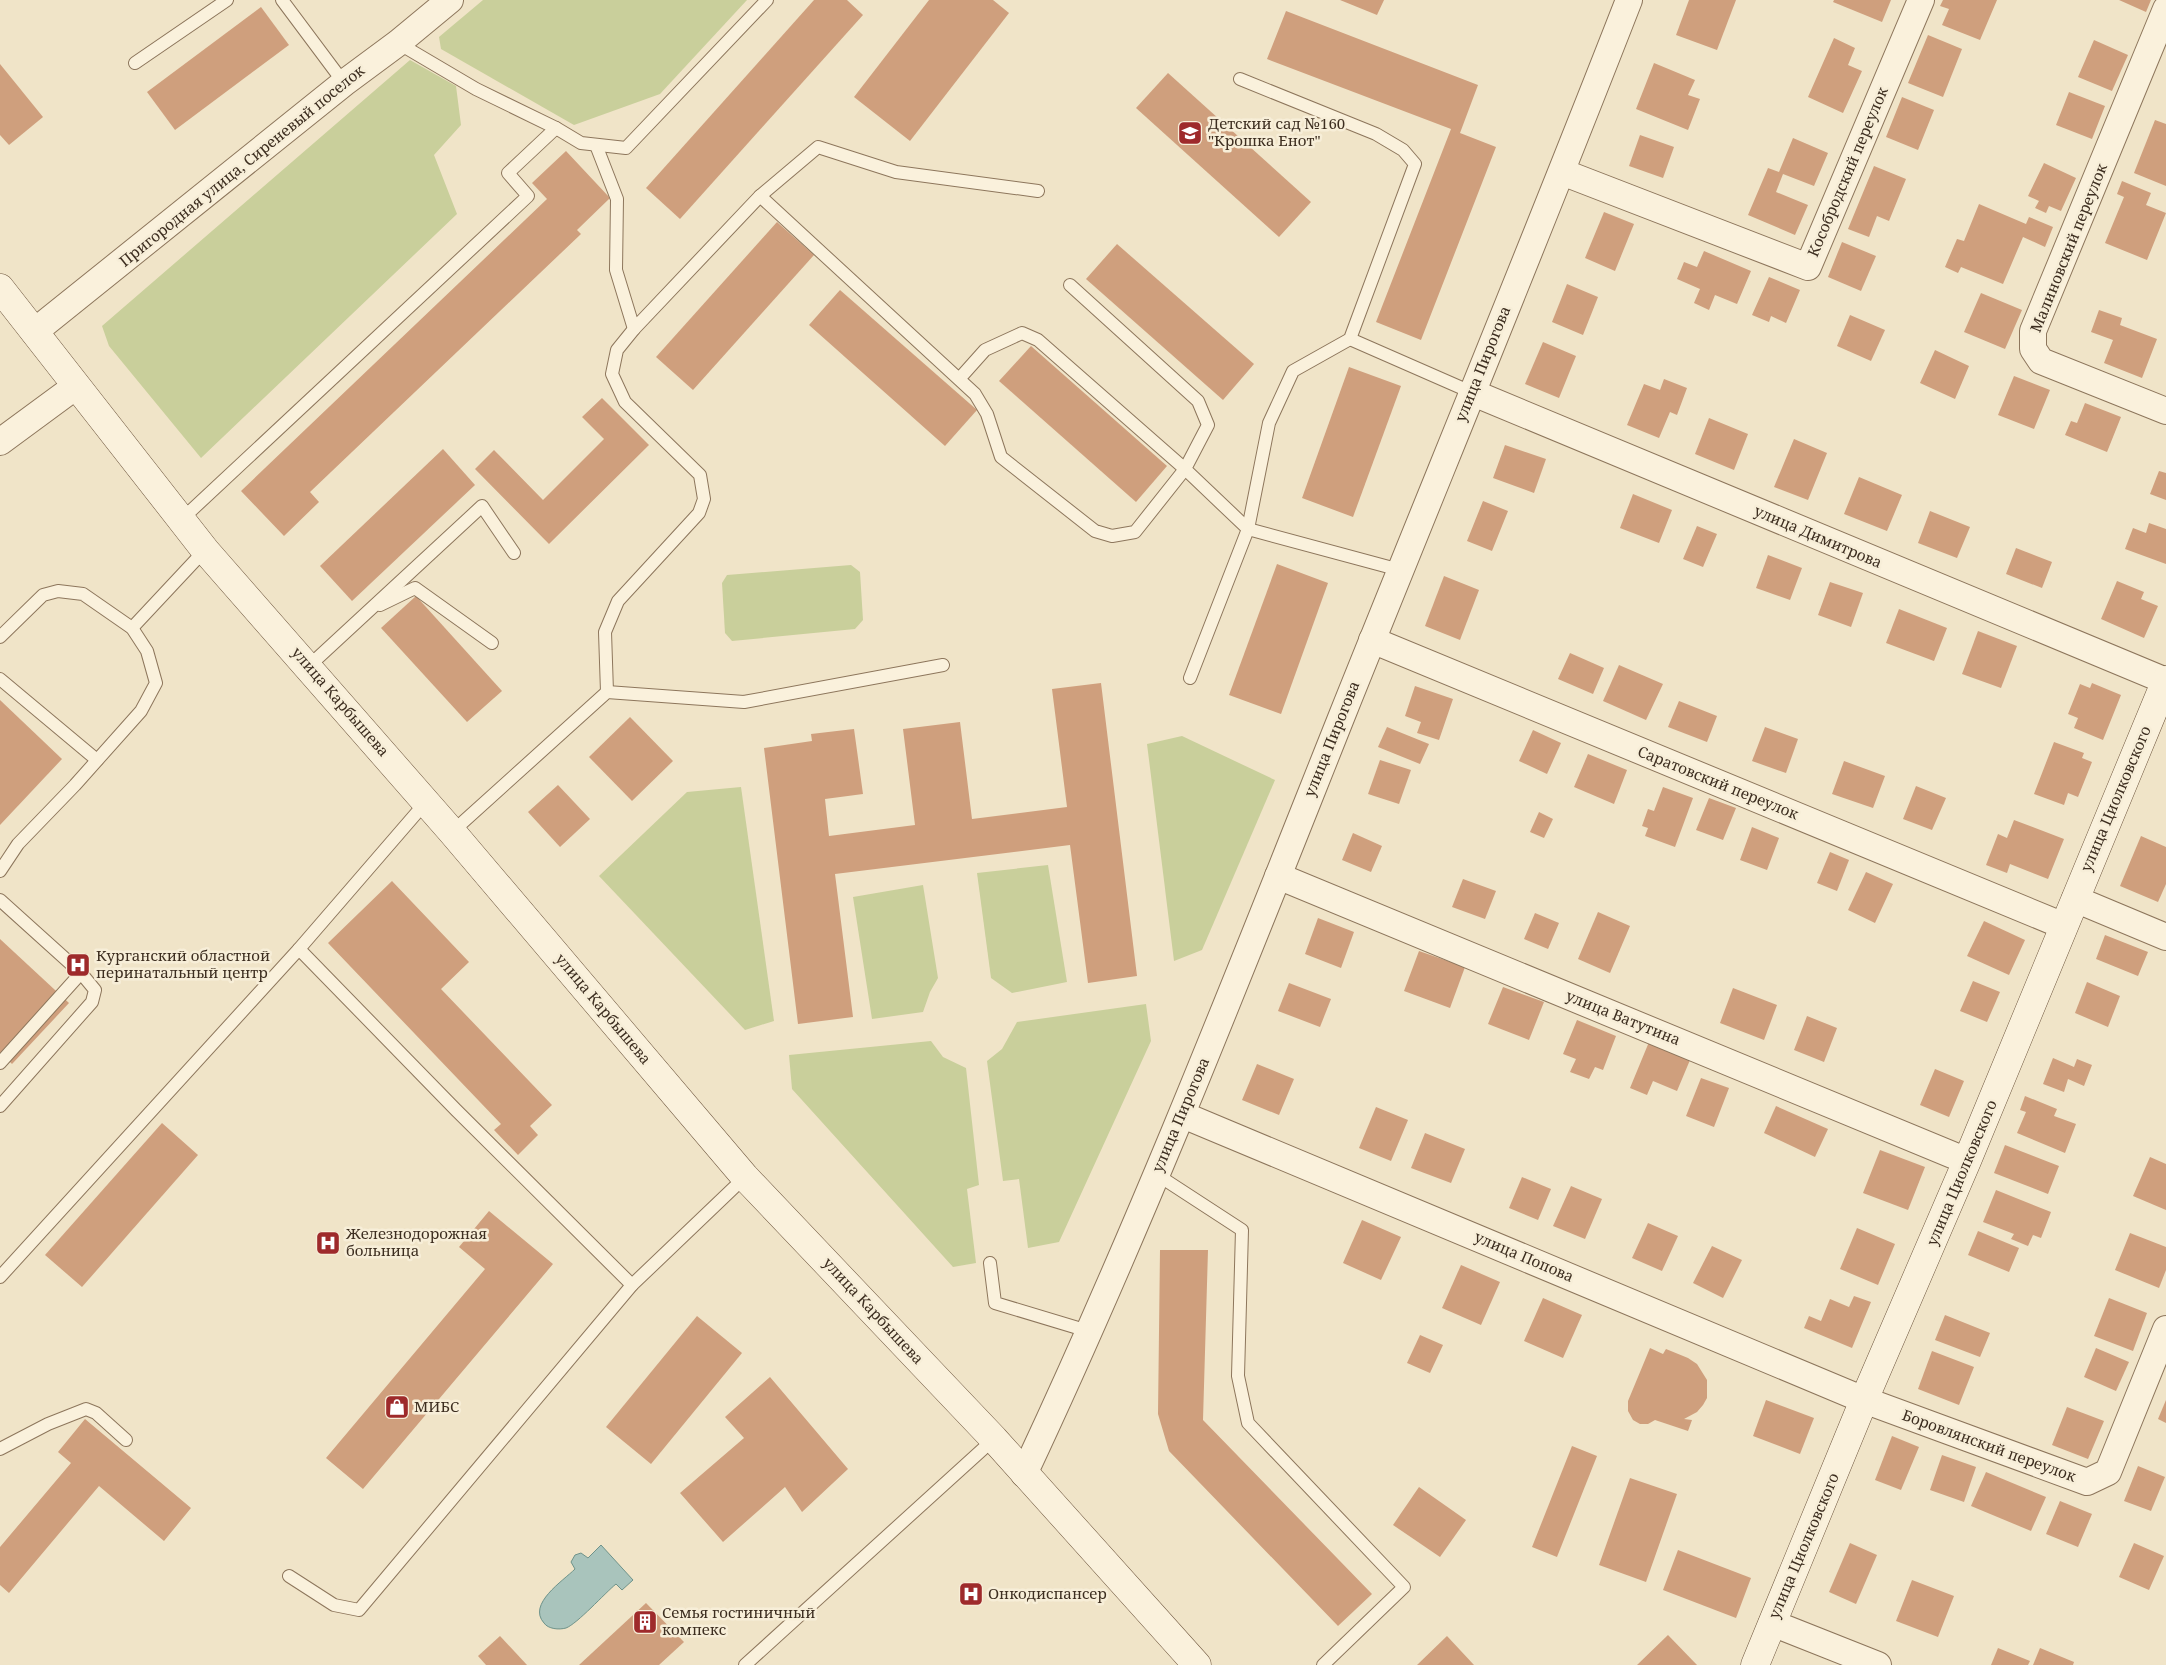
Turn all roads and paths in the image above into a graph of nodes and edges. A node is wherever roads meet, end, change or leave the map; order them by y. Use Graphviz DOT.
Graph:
graph roads {
  1 [pos="227,0"];
  2 [pos="282,0"];
  3 [pos="450,0"];
  4 [pos="768,0"];
  5 [pos="1629,0"];
  6 [pos="1921,0"];
  7 [pos="2166,9"];
  8 [pos="398,43"];
  9 [pos="135,63"];
  10 [pos="1240,79"];
  11 [pos="344,83"];
  12 [pos="556,128"];
  13 [pos="596,144"];
  14 [pos="1562,172"];
  15 [pos="1038,191"];
  16 [pos="760,196"];
  17 [pos="1070,285"];
  18 [pos="0,288"];
  19 [pos="634,329"];
  20 [pos="34,332"];
  21 [pos="1350,339"];
  22 [pos="960,378"];
  23 [pos="76,386"];
  24 [pos="1471,392"];
  25 [pos="2166,411"];
  26 [pos="0,442"];
  27 [pos="1184,469"];
  28 [pos="181,520"];
  29 [pos="1248,529"];
  30 [pos="205,550"];
  31 [pos="514,553"];
  32 [pos="1400,570"];
  33 [pos="369,610"];
  34 [pos="132,628"];
  35 [pos="0,637"];
  36 [pos="1372,640"];
  37 [pos="492,643"];
  38 [pos="943,665"];
  39 [pos="309,666"];
  40 [pos="0,678"];
  41 [pos="1190,678"];
  42 [pos="2166,681"];
  43 [pos="606,692"];
  44 [pos="97,760"];
  45 [pos="426,802"];
  46 [pos="452,832"];
  47 [pos="0,871"];
  48 [pos="1278,876"];
  49 [pos="2075,899"];
  50 [pos="0,900"];
  51 [pos="2064,926"];
  52 [pos="2166,937"];
  53 [pos="298,949"];
  54 [pos="81,973"];
  55 [pos="0,1063"];
  56 [pos="0,1106"];
  57 [pos="1183,1115"];
  58 [pos="1968,1161"];
  59 [pos="1156,1174"];
  60 [pos="745,1177"];
  61 [pos="990,1263"];
  62 [pos="0,1277"];
  63 [pos="632,1285"];
  64 [pos="2166,1328"];
  65 [pos="1088,1331"];
  66 [pos="1864,1400"];
  67 [pos="994,1439"];
  68 [pos="126,1440"];
  69 [pos="0,1448"];
  70 [pos="1024,1474"];
  71 [pos="288,1576"];
  72 [pos="1772,1623"];
  73 [pos="745,1665"];
  74 [pos="1197,1665"];
  75 [pos="1323,1665"];
  76 [pos="1755,1665"];
  77 [pos="1878,1665"];
  1 -- 9 [label="lane"];
  2 -- 11 [label="lane"];
  3 -- 8 [label="street, Пригородная улица, Сиреневый поселок"];
  4 -- 13 [label="lane"];
  5 -- 14 [label="street, улица Пирогова"];
  6 -- 14 [label="street, Кособродский переулок"];
  7 -- 25 [label="street, Малиновский переулок"];
  8 -- 11 [label="street, Пригородная улица, Сиреневый поселок"];
  8 -- 12 [label="lane"];
  10 -- 21 [label="lane"];
  11 -- 20 [label="street, Пригородная улица, Сиреневый поселок"];
  12 -- 13 [label="lane"];
  12 -- 28 [label="lane"];
  13 -- 19 [label="lane"];
  14 -- 24 [label="street, улица Пирогова"];
  15 -- 16 [label="lane"];
  16 -- 19 [label="lane"];
  16 -- 22 [label="lane"];
  17 -- 27 [label="lane"];
  18 -- 20 [label="main road, улица Карбышева"];
  19 -- 43 [label="lane"];
  20 -- 23 [label="main road, улица Карбышева"];
  21 -- 24 [label="lane"];
  21 -- 29 [label="lane"];
  22 -- 27 [label="lane"];
  22 -- 27 [label="lane"];
  23 -- 26 [label="street"];
  23 -- 28 [label="main road, улица Карбышева"];
  24 -- 32 [label="street, улица Пирогова"];
  24 -- 42 [label="street, улица Димитрова"];
  27 -- 29 [label="lane"];
  28 -- 30 [label="main road, улица Карбышева"];
  29 -- 32 [label="lane"];
  29 -- 41 [label="lane"];
  30 -- 34 [label="lane"];
  30 -- 39 [label="main road, улица Карбышева"];
  31 -- 33 [label="lane"];
  32 -- 36 [label="street, улица Пирогова"];
  33 -- 37 [label="lane"];
  33 -- 39 [label="lane"];
  34 -- 35 [label="lane"];
  34 -- 44 [label="lane"];
  36 -- 48 [label="street, улица Пирогова"];
  36 -- 51 [label="street, Саратовский переулок"];
  38 -- 43 [label="lane"];
  39 -- 45 [label="main road, улица Карбышева"];
  40 -- 44 [label="lane"];
  42 -- 49 [label="main road, улица Циолковского"];
  43 -- 46 [label="lane"];
  44 -- 47 [label="lane"];
  45 -- 46 [label="main road, улица Карбышева"];
  45 -- 53 [label="lane"];
  46 -- 60 [label="main road, улица Карбышева"];
  48 -- 57 [label="street, улица Пирогова"];
  48 -- 58 [label="street, улица Ватутина"];
  49 -- 51 [label="main road, улица Циолковского"];
  49 -- 52 [label="street"];
  50 -- 54 [label="lane"];
  51 -- 58 [label="main road, улица Циолковского"];
  53 -- 62 [label="lane"];
  53 -- 63 [label="lane"];
  54 -- 55 [label="lane"];
  54 -- 56 [label="lane"];
  57 -- 59 [label="street, улица Пирогова"];
  57 -- 66 [label="street, улица Попова"];
  58 -- 66 [label="main road, улица Циолковского"];
  59 -- 65 [label="street, улица Пирогова"];
  59 -- 75 [label="lane"];
  60 -- 63 [label="lane"];
  60 -- 67 [label="main road, улица Карбышева"];
  61 -- 65 [label="lane"];
  63 -- 71 [label="lane"];
  64 -- 66 [label="street, Боровлянский переулок"];
  65 -- 70 [label="street, улица Пирогова"];
  66 -- 72 [label="main road, улица Циолковского"];
  67 -- 70 [label="main road, улица Карбышева"];
  67 -- 73 [label="lane"];
  68 -- 69 [label="lane"];
  70 -- 74 [label="main road, улица Карбышева"];
  72 -- 76 [label="main road, улица Циолковского"];
  72 -- 77 [label="street"];
}
